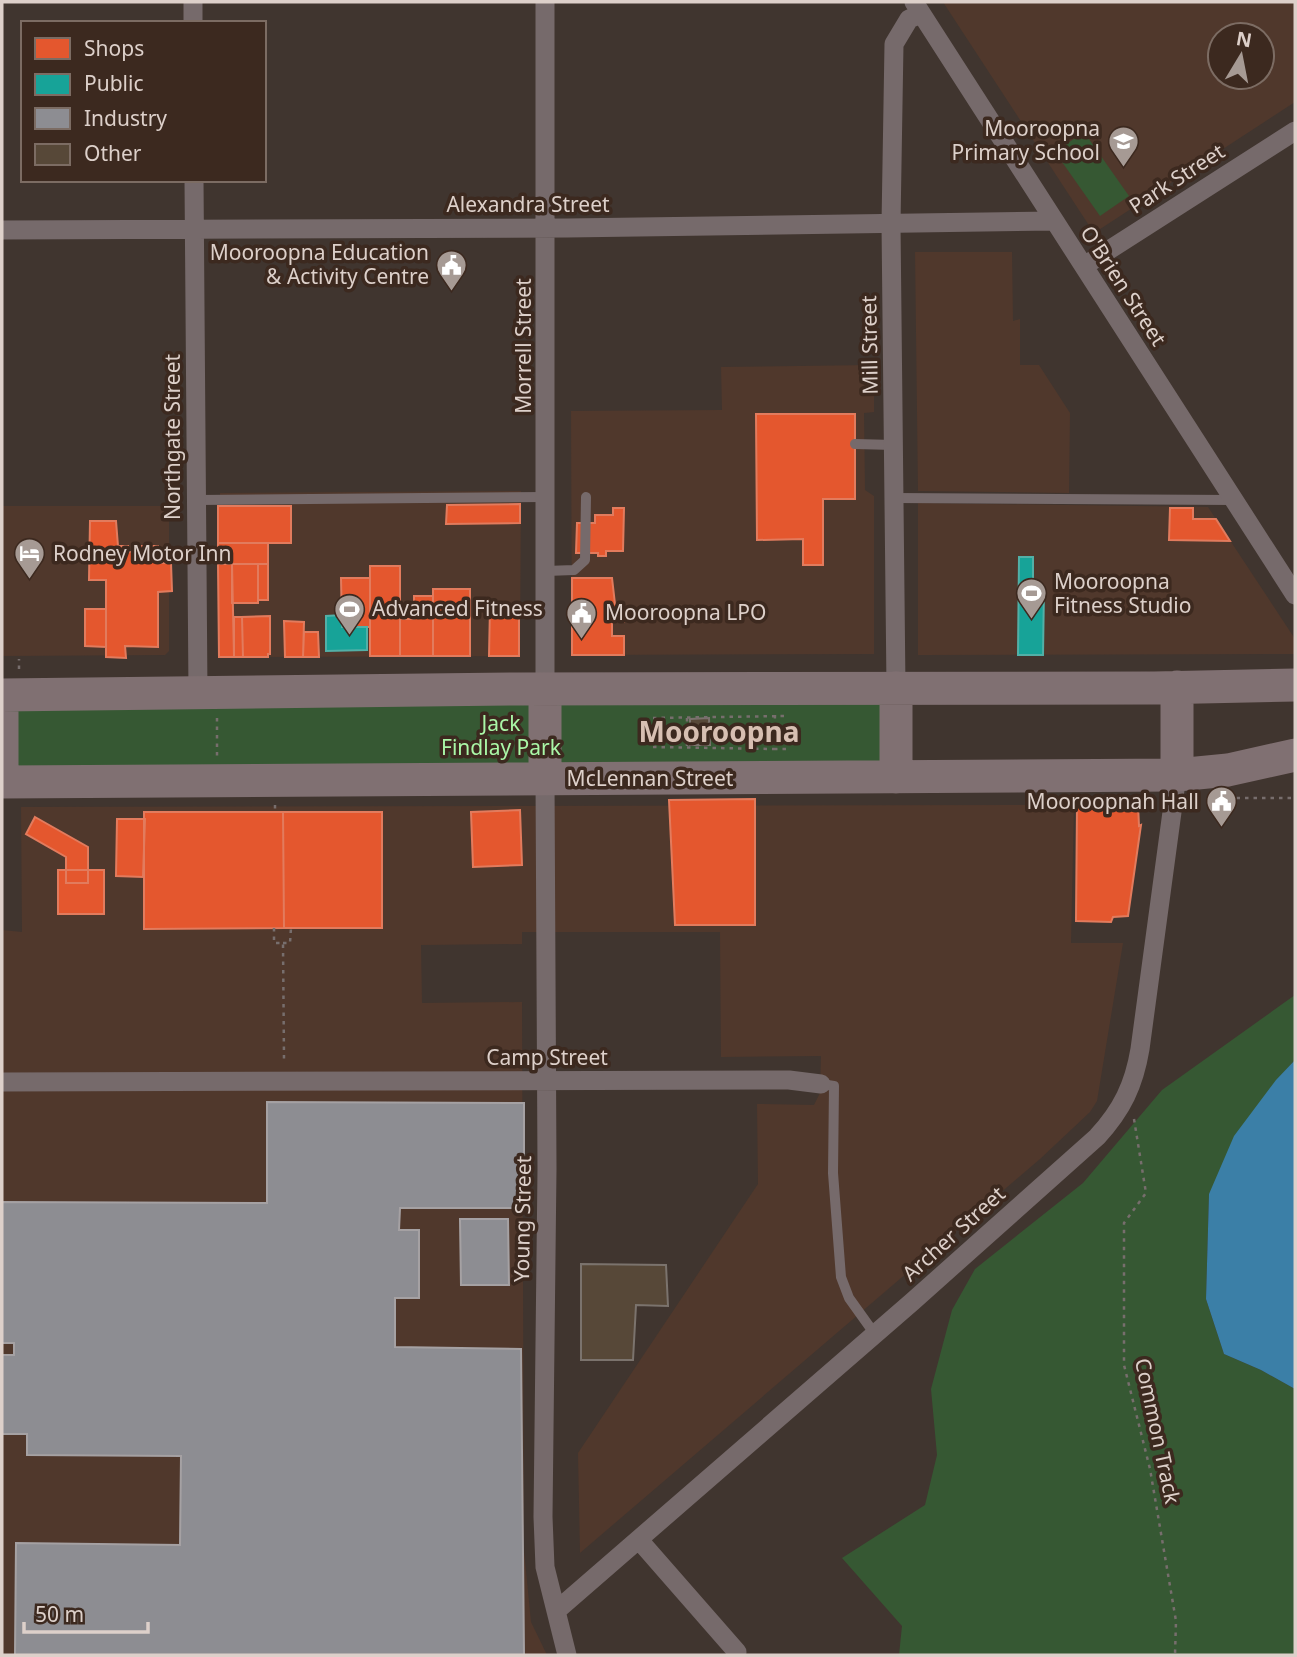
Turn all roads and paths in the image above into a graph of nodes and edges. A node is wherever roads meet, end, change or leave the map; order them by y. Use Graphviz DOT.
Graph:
graph roads {
  1 [pos="193,2"];
  2 [pos="545,2"];
  3 [pos="917,8"];
  4 [pos="193,21"];
  5 [pos="1295,131"];
  6 [pos="194,182"];
  7 [pos="1054,221"];
  8 [pos="891,224"];
  9 [pos="546,228"];
  10 [pos="2,230"];
  11 [pos="195,230"];
  12 [pos="1084,266"];
  13 [pos="856,444"];
  14 [pos="894,445"];
  15 [pos="546,497"];
  16 [pos="586,497"];
  17 [pos="894,498"];
  18 [pos="197,500"];
  19 [pos="1235,500"];
  20 [pos="546,571"];
  21 [pos="1295,595"];
  22 [pos="1295,685"];
  23 [pos="1177,687"];
  24 [pos="896,688"];
  25 [pos="545,689"];
  26 [pos="208,692"];
  27 [pos="2,695"];
  28 [pos="2,710"];
  29 [pos="775,716"];
  30 [pos="786,716"];
  31 [pos="653,718"];
  32 [pos="687,718"];
  33 [pos="653,747"];
  34 [pos="687,748"];
  35 [pos="774,749"];
  36 [pos="786,749"];
  37 [pos="1295,755"];
  38 [pos="896,777"];
  39 [pos="545,779"];
  40 [pos="218,781"];
  41 [pos="2,782"];
  42 [pos="2,787"];
  43 [pos="1175,787"];
  44 [pos="1295,798"];
  45 [pos="275,805"];
  46 [pos="275,812"];
  47 [pos="274,928"];
  48 [pos="291,928"];
  49 [pos="283,943"];
  50 [pos="284,1059"];
  51 [pos="2,1082"];
  52 [pos="546,1082"];
  53 [pos="821,1084"];
  54 [pos="1128,1095"];
  55 [pos="874,1333"];
  56 [pos="639,1540"];
  57 [pos="556,1611"];
  58 [pos="738,1654"];
  59 [pos="567,1655"];
  60 [pos="1175,1655"];
  1 -- 4 [label="street"];
  2 -- 9 [label="street, Morrell Street"];
  3 -- 7 [label="street, O'Brien Street"];
  3 -- 8 [label="street, Mill Street"];
  5 -- 12 [label="street, Park Street"];
  6 -- 11 [label="street, Northgate Street"];
  7 -- 8 [label="street, Alexandra Street"];
  7 -- 12 [label="street, O'Brien Street"];
  8 -- 9 [label="street, Alexandra Street"];
  8 -- 14 [label="street, Mill Street"];
  9 -- 11 [label="street, Alexandra Street"];
  9 -- 15 [label="street, Morrell Street"];
  10 -- 11 [label="street, Alexandra Street"];
  11 -- 18 [label="street, Northgate Street"];
  12 -- 19 [label="street, O'Brien Street"];
  13 -- 14 [label="lane"];
  14 -- 17 [label="street, Mill Street"];
  15 -- 18 [label="lane"];
  15 -- 20 [label="street, Morrell Street"];
  16 -- 20 [label="lane"];
  17 -- 19 [label="lane"];
  17 -- 24 [label="street, Mill Street"];
  18 -- 26 [label="street, Northgate Street"];
  19 -- 21 [label="street, O'Brien Street"];
  20 -- 25 [label="street, Morrell Street"];
  22 -- 23 [label="highway"];
  23 -- 24 [label="highway"];
  23 -- 43 [label="highway"];
  24 -- 25 [label="highway"];
  24 -- 38 [label="highway"];
  25 -- 26 [label="highway"];
  25 -- 39 [label="highway"];
  26 -- 27 [label="highway"];
  26 -- 40 [label="path"];
  28 -- 41 [label="highway"];
  29 -- 30 [label="path"];
  29 -- 32 [label="path"];
  29 -- 35 [label="path"];
  31 -- 32 [label="path"];
  32 -- 34 [label="path"];
  33 -- 34 [label="path"];
  34 -- 35 [label="path"];
  35 -- 36 [label="path"];
  37 -- 43 [label="highway, McLennan Street"];
  38 -- 39 [label="highway, McLennan Street"];
  38 -- 43 [label="highway, McLennan Street"];
  39 -- 40 [label="highway, McLennan Street"];
  39 -- 52 [label="street, Young Street"];
  40 -- 41 [label="highway, McLennan Street"];
  41 -- 42 [label="street"];
  43 -- 44 [label="path"];
  43 -- 54 [label="street, Archer Street"];
  45 -- 46 [label="path"];
  47 -- 49 [label="path"];
  48 -- 49 [label="path"];
  49 -- 50 [label="path"];
  51 -- 52 [label="street, Camp Street"];
  52 -- 53 [label="street, Camp Street"];
  52 -- 57 [label="street, Young Street"];
  53 -- 55 [label="lane, Camp Street"];
  54 -- 55 [label="street, Archer Street"];
  54 -- 60 [label="path, Common Track"];
  55 -- 56 [label="street, Archer Street"];
  56 -- 57 [label="street, Archer Street"];
  56 -- 58 [label="street"];
  57 -- 59 [label="street, Young Street"];
}
